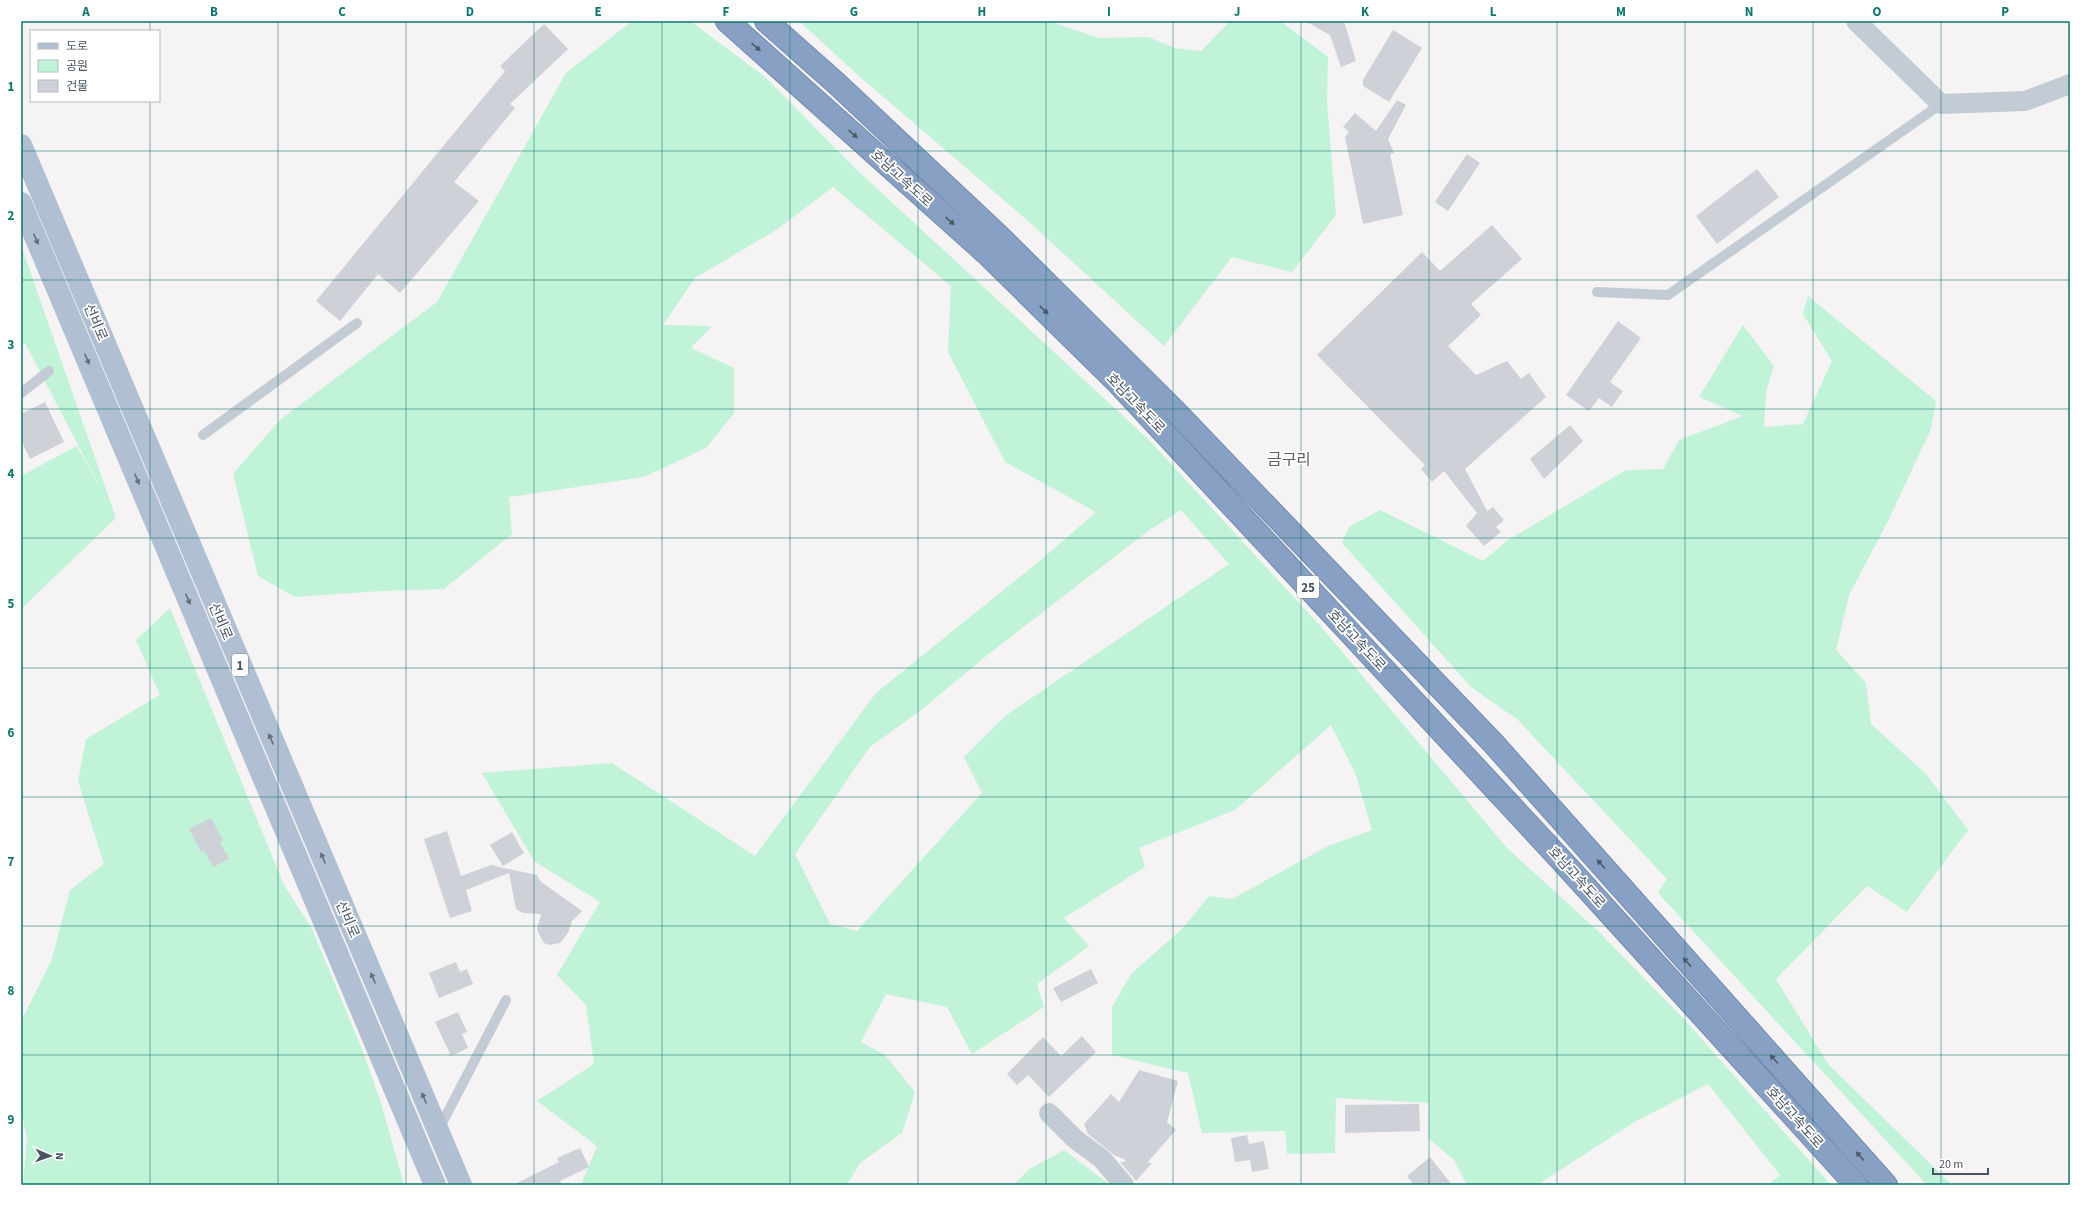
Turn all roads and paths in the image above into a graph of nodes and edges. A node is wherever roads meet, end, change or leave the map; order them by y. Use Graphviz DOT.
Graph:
graph roads {
  1 [pos="727,21"];
  2 [pos="766,21"];
  3 [pos="1856,21"];
  4 [pos="2070,84"];
  5 [pos="1941,104"];
  6 [pos="21,145"];
  7 [pos="21,204"];
  8 [pos="1597,292"];
  9 [pos="357,322"];
  10 [pos="49,372"];
  11 [pos="21,393"];
  12 [pos="204,435"];
  13 [pos="506,1000"];
  14 [pos="1049,1113"];
  15 [pos="438,1131"];
  16 [pos="435,1185"];
  17 [pos="461,1185"];
  18 [pos="1124,1185"];
  19 [pos="1856,1185"];
  20 [pos="1886,1185"];
  1 -- 19 [label="highway, 호남고속도로 / 25, one-way"];
  20 -- 2 [label="highway, 호남고속도로 / 25, one-way"];
  3 -- 5 [label="street"];
  4 -- 5 [label="street"];
  5 -- 8 [label="lane"];
  15 -- 6 [label="main road, 선비로 / 1, one-way"];
  7 -- 16 [label="main road, 선비로 / 1, one-way"];
  9 -- 12 [label="lane"];
  10 -- 11 [label="lane"];
  13 -- 15 [label="lane"];
  14 -- 18 [label="street"];
  15 -- 17 [label="main road, 선비로 / 1"];
}
